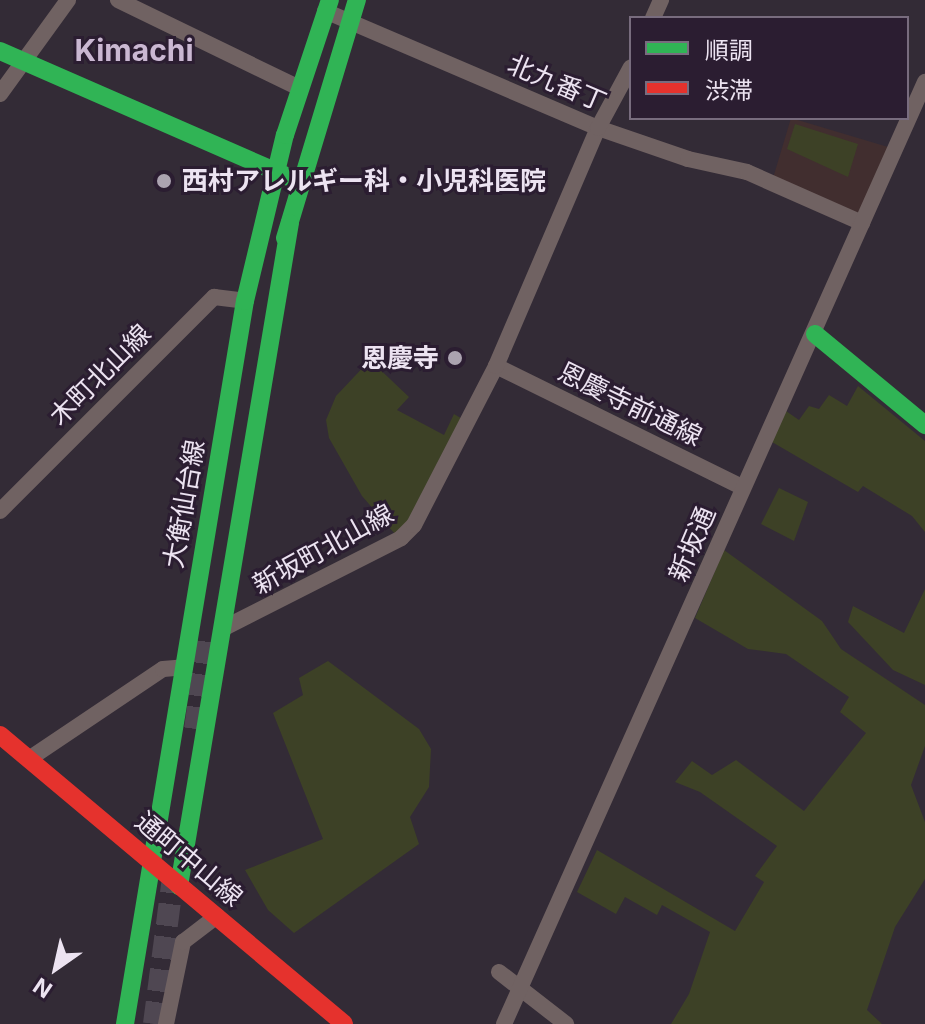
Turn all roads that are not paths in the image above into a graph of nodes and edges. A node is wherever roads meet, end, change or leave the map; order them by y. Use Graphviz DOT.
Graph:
graph roads {
  1 [pos="68,0"];
  2 [pos="118,0"];
  3 [pos="357,0"];
  4 [pos="327,6"];
  5 [pos="351,22"];
  6 [pos="0,51"];
  7 [pos="20,60"];
  8 [pos="629,71"];
  9 [pos="925,82"];
  10 [pos="299,88"];
  11 [pos="0,94"];
  12 [pos="909,118"];
  13 [pos="908,120"];
  14 [pos="598,128"];
  15 [pos="276,171"];
  16 [pos="300,181"];
  17 [pos="862,223"];
  18 [pos="245,301"];
  19 [pos="815,334"];
  20 [pos="496,366"];
  21 [pos="925,425"];
  22 [pos="742,487"];
  23 [pos="0,511"];
  24 [pos="215,634"];
  25 [pos="184,667"];
  26 [pos="0,735"];
  27 [pos="29,759"];
  28 [pos="152,864"];
  29 [pos="179,886"];
  30 [pos="217,916"];
  31 [pos="499,972"];
  32 [pos="522,987"];
  33 [pos="125,1024"];
  34 [pos="166,1024"];
  35 [pos="344,1024"];
  36 [pos="504,1024"];
  37 [pos="566,1024"];
  1 -- 7 [label="street"];
  2 -- 10 [label="street"];
  3 -- 5 [label="main road"];
  4 -- 5 [label="street, 北九番丁"];
  4 -- 10 [label="main road, 大衡仙台線"];
  5 -- 14 [label="street, 北九番丁"];
  5 -- 16 [label="main road"];
  6 -- 7 [label="main road"];
  7 -- 11 [label="street"];
  7 -- 15 [label="main road"];
  8 -- 14 [label="street, 新坂町北山線"];
  9 -- 12 [label="street, 新坂通"];
  10 -- 15 [label="main road, 大衡仙台線"];
  13 -- 17 [label="street, 新坂通"];
  14 -- 17 [label="street, 北九番丁"];
  14 -- 20 [label="street, 新坂町北山線"];
  15 -- 16 [label="main road"];
  15 -- 18 [label="main road, 大衡仙台線"];
  16 -- 24 [label="main road"];
  17 -- 19 [label="street, 新坂通"];
  18 -- 23 [label="street, 木町北山線"];
  18 -- 25 [label="main road, 大衡仙台線"];
  19 -- 21 [label="main road"];
  19 -- 22 [label="street, 新坂通"];
  20 -- 22 [label="street, 恩慶寺前通線"];
  20 -- 24 [label="street, 新坂町北山線"];
  22 -- 32 [label="street, 新坂通"];
  24 -- 29 [label="main road"];
  25 -- 27 [label="street"];
  25 -- 28 [label="main road, 大衡仙台線"];
  26 -- 27 [label="main road, 通町中山線"];
  27 -- 28 [label="main road, 通町中山線"];
  28 -- 29 [label="main road, 通町中山線"];
  28 -- 33 [label="main road, 大衡仙台線"];
  29 -- 30 [label="main road, 通町中山線"];
  30 -- 34 [label="street"];
  30 -- 35 [label="main road, 通町中山線"];
  31 -- 32 [label="street"];
  32 -- 36 [label="street, 新坂通"];
  32 -- 37 [label="street"];
}
